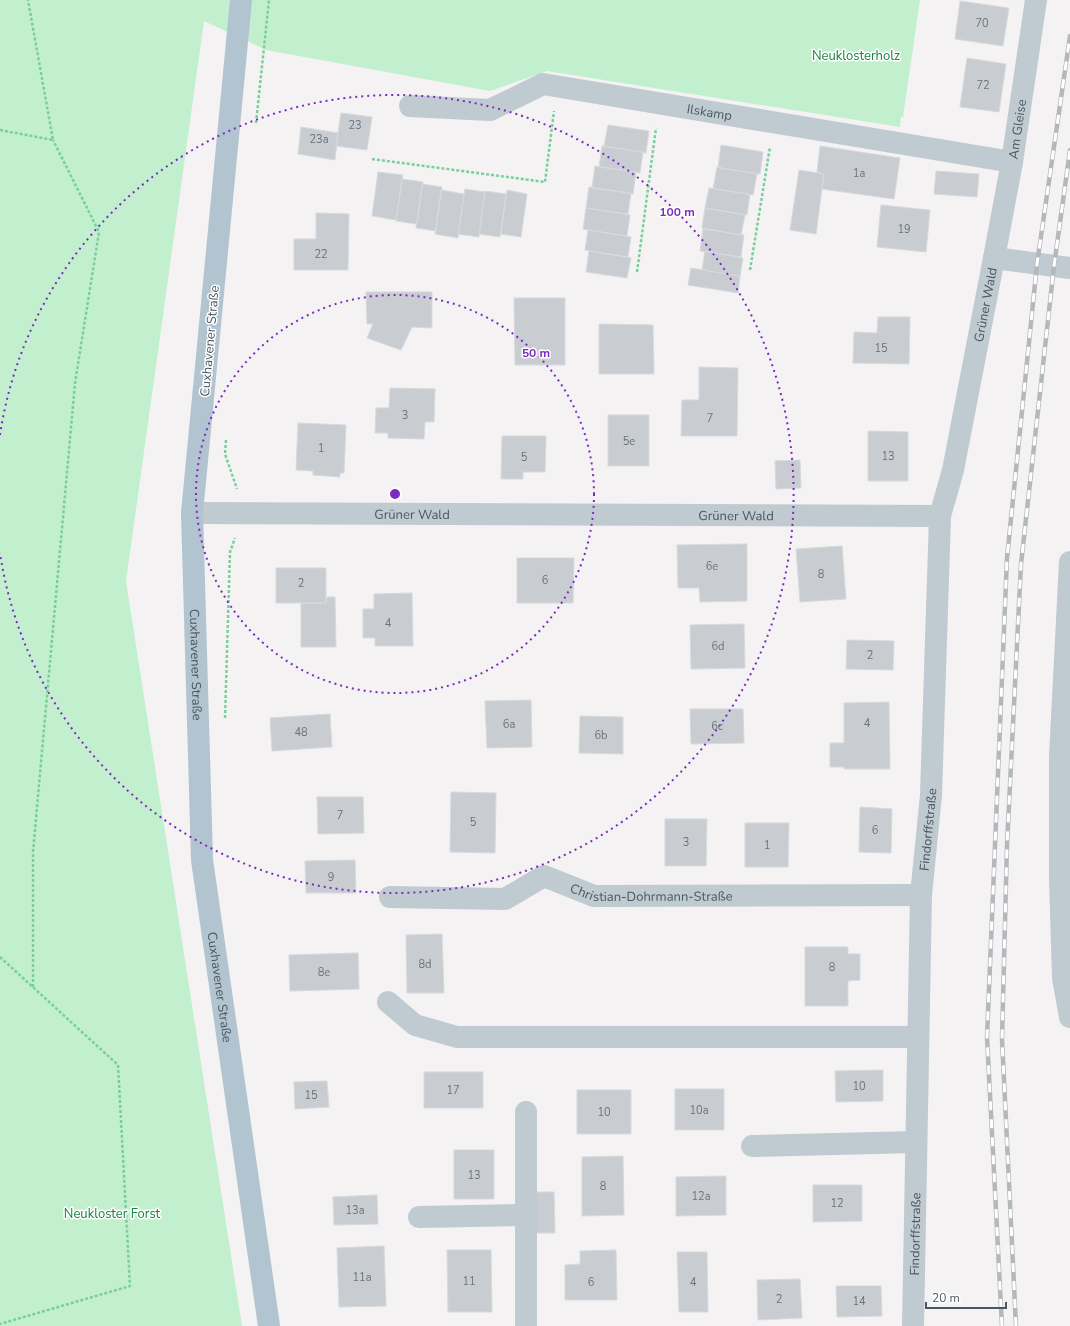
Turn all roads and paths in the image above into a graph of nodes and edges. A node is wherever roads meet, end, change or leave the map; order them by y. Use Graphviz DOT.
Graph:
graph roads {
  1 [pos="28,0"];
  2 [pos="241,0"];
  3 [pos="269,0"];
  4 [pos="1036,0"];
  5 [pos="557,87"];
  6 [pos="659,104"];
  7 [pos="410,106"];
  8 [pos="773,122"];
  9 [pos="0,130"];
  10 [pos="255,131"];
  11 [pos="53,140"];
  12 [pos="372,159"];
  13 [pos="1012,162"];
  14 [pos="994,258"];
  15 [pos="1070,268"];
  16 [pos="750,270"];
  17 [pos="637,272"];
  18 [pos="226,438"];
  19 [pos="192,513"];
  20 [pos="238,513"];
  21 [pos="940,516"];
  22 [pos="1070,562"];
  23 [pos="1069,584"];
  24 [pos="224,725"];
  25 [pos="1065,879"];
  26 [pos="921,895"];
  27 [pos="390,896"];
  28 [pos="0,956"];
  29 [pos="33,987"];
  30 [pos="388,1002"];
  31 [pos="1070,1017"];
  32 [pos="918,1037"];
  33 [pos="526,1112"];
  34 [pos="916,1142"];
  35 [pos="752,1146"];
  36 [pos="526,1215"];
  37 [pos="419,1217"];
  38 [pos="0,1324"];
  39 [pos="269,1326"];
  40 [pos="526,1326"];
  41 [pos="913,1326"];
  1 -- 11 [label="path"];
  2 -- 19 [label="main road, Cuxhavener Straße"];
  3 -- 10 [label="path"];
  4 -- 13 [label="street, Am Gleise"];
  5 -- 6 [label="street, Ilskamp"];
  5 -- 7 [label="street, Ilskamp"];
  5 -- 12 [label="path"];
  6 -- 8 [label="street, Ilskamp"];
  6 -- 17 [label="path"];
  8 -- 13 [label="street, Ilskamp"];
  8 -- 16 [label="path"];
  9 -- 11 [label="path"];
  11 -- 29 [label="path"];
  13 -- 14 [label="street, Am Gleise"];
  14 -- 15 [label="street, Grüner Wald"];
  14 -- 21 [label="street, Grüner Wald"];
  18 -- 20 [label="path"];
  19 -- 20 [label="street, Grüner Wald"];
  19 -- 39 [label="main road, Cuxhavener Straße"];
  20 -- 21 [label="street, Grüner Wald"];
  20 -- 24 [label="path"];
  21 -- 26 [label="street, Findorffstraße"];
  22 -- 23 [label="street"];
  23 -- 25 [label="street"];
  25 -- 31 [label="street"];
  26 -- 27 [label="street, Christian-Dohrmann-Straße"];
  26 -- 32 [label="street, Findorffstraße"];
  28 -- 29 [label="path"];
  29 -- 38 [label="path"];
  30 -- 32 [label="street"];
  32 -- 34 [label="street, Findorffstraße"];
  33 -- 36 [label="street"];
  34 -- 35 [label="street"];
  34 -- 41 [label="street, Findorffstraße"];
  36 -- 37 [label="street"];
  36 -- 40 [label="street"];
}
